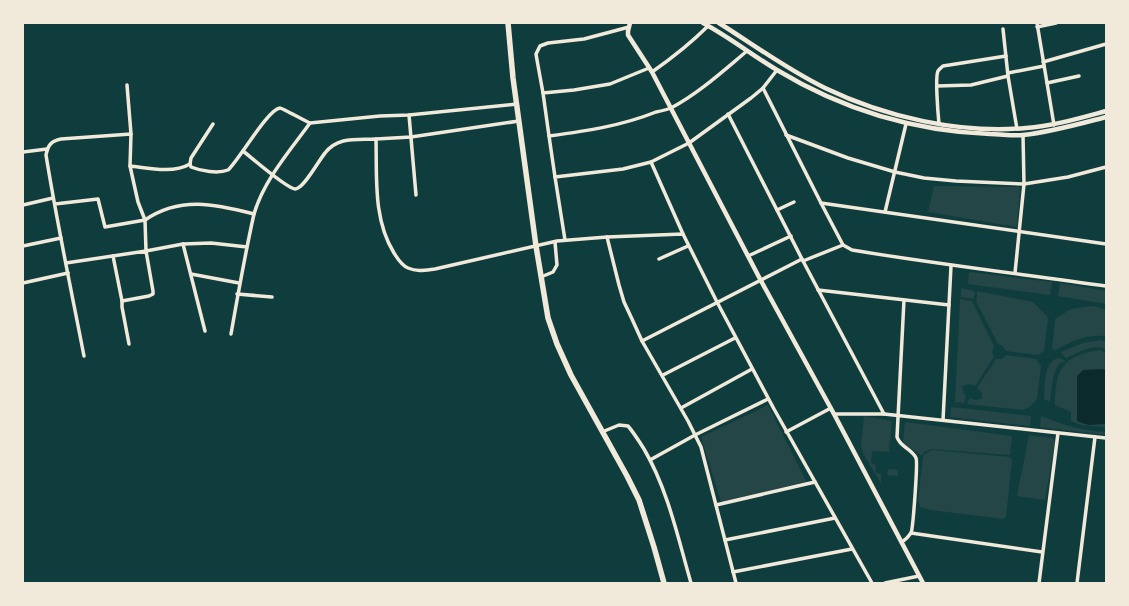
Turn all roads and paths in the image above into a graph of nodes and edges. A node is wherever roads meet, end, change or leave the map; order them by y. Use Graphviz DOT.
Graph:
graph roads {
  1 [pos="508,23"];
  2 [pos="719,23"];
  3 [pos="1056,23"];
  4 [pos="706,24"];
  5 [pos="630,25"];
  6 [pos="1037,25"];
  7 [pos="1003,29"];
  8 [pos="1106,44"];
  9 [pos="747,51"];
  10 [pos="1006,56"];
  11 [pos="1043,62"];
  12 [pos="1044,66"];
  13 [pos="650,70"];
  14 [pos="778,70"];
  15 [pos="1008,75"];
  16 [pos="1079,76"];
  17 [pos="1047,83"];
  18 [pos="127,85"];
  19 [pos="937,86"];
  20 [pos="763,88"];
  21 [pos="542,93"];
  22 [pos="517,104"];
  23 [pos="670,108"];
  24 [pos="1106,111"];
  25 [pos="728,114"];
  26 [pos="409,115"];
  27 [pos="1106,117"];
  28 [pos="519,121"];
  29 [pos="310,123"];
  30 [pos="213,124"];
  31 [pos="906,124"];
  32 [pos="939,124"];
  33 [pos="1054,125"];
  34 [pos="1017,129"];
  35 [pos="131,134"];
  36 [pos="786,135"];
  37 [pos="1023,135"];
  38 [pos="549,136"];
  39 [pos="411,137"];
  40 [pos="376,139"];
  41 [pos="689,143"];
  42 [pos="47,149"];
  43 [pos="243,150"];
  44 [pos="23,152"];
  45 [pos="651,162"];
  46 [pos="190,164"];
  47 [pos="130,166"];
  48 [pos="1106,167"];
  49 [pos="895,172"];
  50 [pos="272,175"];
  51 [pos="555,177"];
  52 [pos="1024,184"];
  53 [pos="416,195"];
  54 [pos="54,198"];
  55 [pos="794,202"];
  56 [pos="821,203"];
  57 [pos="55,204"];
  58 [pos="23,205"];
  59 [pos="778,210"];
  60 [pos="885,212"];
  61 [pos="254,214"];
  62 [pos="145,220"];
  63 [pos="1020,231"];
  64 [pos="683,234"];
  65 [pos="791,236"];
  66 [pos="607,237"];
  67 [pos="61,238"];
  68 [pos="565,240"];
  69 [pos="555,242"];
  70 [pos="184,244"];
  71 [pos="1106,244"];
  72 [pos="843,245"];
  73 [pos="23,246"];
  74 [pos="536,246"];
  75 [pos="688,246"];
  76 [pos="247,247"];
  77 [pos="146,251"];
  78 [pos="113,256"];
  79 [pos="748,256"];
  80 [pos="659,259"];
  81 [pos="803,260"];
  82 [pos="66,263"];
  83 [pos="951,266"];
  84 [pos="68,273"];
  85 [pos="1015,273"];
  86 [pos="191,274"];
  87 [pos="541,277"];
  88 [pos="760,279"];
  89 [pos="23,283"];
  90 [pos="239,283"];
  91 [pos="1106,286"];
  92 [pos="818,290"];
  93 [pos="238,294"];
  94 [pos="272,297"];
  95 [pos="904,300"];
  96 [pos="122,301"];
  97 [pos="717,302"];
  98 [pos="949,305"];
  99 [pos="205,331"];
  100 [pos="232,334"];
  101 [pos="735,338"];
  102 [pos="642,341"];
  103 [pos="130,344"];
  104 [pos="84,356"];
  105 [pos="752,369"];
  106 [pos="663,375"];
  107 [pos="768,399"];
  108 [pos="681,408"];
  109 [pos="831,408"];
  110 [pos="834,414"];
  111 [pos="884,414"];
  112 [pos="898,415"];
  113 [pos="943,420"];
  114 [pos="602,432"];
  115 [pos="786,432"];
  116 [pos="1058,433"];
  117 [pos="695,435"];
  118 [pos="1095,437"];
  119 [pos="1106,438"];
  120 [pos="650,460"];
  121 [pos="815,482"];
  122 [pos="716,505"];
  123 [pos="835,518"];
  124 [pos="911,533"];
  125 [pos="725,540"];
  126 [pos="902,542"];
  127 [pos="852,549"];
  128 [pos="1042,552"];
  129 [pos="733,572"];
  130 [pos="919,576"];
  131 [pos="664,583"];
  132 [pos="691,583"];
  133 [pos="736,583"];
  134 [pos="872,583"];
  135 [pos="885,583"];
  136 [pos="923,583"];
  137 [pos="1039,583"];
  138 [pos="1077,583"];
  1 -- 22 [label="main road"];
  2 -- 32 [label="street"];
  3 -- 6 [label="street"];
  4 -- 9 [label="street"];
  4 -- 13 [label="street"];
  5 -- 13 [label="street"];
  5 -- 21 [label="street"];
  6 -- 11 [label="street"];
  7 -- 10 [label="street"];
  8 -- 11 [label="street"];
  9 -- 14 [label="street"];
  9 -- 23 [label="street"];
  10 -- 15 [label="street"];
  10 -- 19 [label="street"];
  11 -- 12 [label="street"];
  12 -- 15 [label="street"];
  12 -- 17 [label="street"];
  13 -- 21 [label="street"];
  13 -- 23 [label="street"];
  14 -- 20 [label="street"];
  14 -- 31 [label="street"];
  15 -- 19 [label="street"];
  15 -- 34 [label="street"];
  16 -- 17 [label="street"];
  17 -- 33 [label="street"];
  18 -- 35 [label="street"];
  19 -- 32 [label="street"];
  20 -- 25 [label="street"];
  20 -- 36 [label="street"];
  21 -- 38 [label="street"];
  22 -- 26 [label="street"];
  22 -- 28 [label="main road"];
  23 -- 38 [label="street"];
  23 -- 41 [label="street"];
  24 -- 33 [label="street"];
  25 -- 41 [label="street"];
  25 -- 59 [label="street"];
  26 -- 29 [label="street"];
  26 -- 39 [label="street"];
  27 -- 37 [label="street"];
  28 -- 39 [label="street"];
  28 -- 74 [label="main road"];
  29 -- 43 [label="street"];
  29 -- 50 [label="street"];
  30 -- 46 [label="street"];
  31 -- 37 [label="street"];
  31 -- 49 [label="street"];
  32 -- 34 [label="street"];
  33 -- 34 [label="street"];
  35 -- 42 [label="street"];
  35 -- 47 [label="street"];
  36 -- 49 [label="street"];
  36 -- 56 [label="street"];
  37 -- 52 [label="street"];
  38 -- 51 [label="street"];
  39 -- 40 [label="street"];
  39 -- 53 [label="street"];
  40 -- 50 [label="street"];
  40 -- 74 [label="street"];
  41 -- 45 [label="street"];
  41 -- 79 [label="street"];
  42 -- 44 [label="street"];
  42 -- 54 [label="street"];
  43 -- 46 [label="street"];
  43 -- 50 [label="street"];
  45 -- 51 [label="street"];
  45 -- 64 [label="street"];
  46 -- 47 [label="street"];
  47 -- 62 [label="street"];
  48 -- 52 [label="street"];
  49 -- 52 [label="street"];
  49 -- 60 [label="street"];
  50 -- 61 [label="street"];
  51 -- 68 [label="street"];
  52 -- 63 [label="street"];
  54 -- 57 [label="street"];
  54 -- 58 [label="street"];
  55 -- 59 [label="street"];
  56 -- 60 [label="street"];
  56 -- 72 [label="street"];
  57 -- 62 [label="street"];
  57 -- 67 [label="street"];
  59 -- 65 [label="street"];
  60 -- 63 [label="street"];
  61 -- 62 [label="street"];
  61 -- 76 [label="street"];
  62 -- 77 [label="street"];
  63 -- 71 [label="street"];
  63 -- 85 [label="street"];
  64 -- 66 [label="street"];
  64 -- 75 [label="street"];
  65 -- 79 [label="street"];
  65 -- 81 [label="street"];
  66 -- 68 [label="street"];
  66 -- 102 [label="street"];
  67 -- 73 [label="street"];
  67 -- 82 [label="street"];
  68 -- 69 [label="street"];
  69 -- 74 [label="street"];
  69 -- 87 [label="street"];
  70 -- 76 [label="street"];
  70 -- 77 [label="street"];
  70 -- 86 [label="street"];
  72 -- 81 [label="street"];
  72 -- 83 [label="street"];
  74 -- 87 [label="main road"];
  75 -- 80 [label="street"];
  75 -- 97 [label="street"];
  76 -- 90 [label="street"];
  77 -- 78 [label="street"];
  77 -- 96 [label="street"];
  78 -- 82 [label="street"];
  78 -- 96 [label="street"];
  79 -- 88 [label="street"];
  81 -- 88 [label="street"];
  81 -- 92 [label="street"];
  82 -- 84 [label="street"];
  83 -- 85 [label="street"];
  83 -- 98 [label="street"];
  84 -- 89 [label="street"];
  84 -- 104 [label="street"];
  85 -- 91 [label="street"];
  86 -- 90 [label="street"];
  86 -- 99 [label="street"];
  87 -- 114 [label="main road"];
  88 -- 97 [label="street"];
  88 -- 109 [label="street"];
  90 -- 93 [label="street"];
  92 -- 95 [label="street"];
  92 -- 111 [label="street"];
  93 -- 94 [label="street"];
  93 -- 100 [label="street"];
  95 -- 98 [label="street"];
  95 -- 112 [label="street"];
  96 -- 103 [label="street"];
  97 -- 101 [label="street"];
  97 -- 102 [label="street"];
  98 -- 113 [label="street"];
  101 -- 105 [label="street"];
  101 -- 106 [label="street"];
  102 -- 106 [label="street"];
  105 -- 107 [label="street"];
  105 -- 108 [label="street"];
  106 -- 108 [label="street"];
  107 -- 115 [label="street"];
  107 -- 117 [label="street"];
  108 -- 117 [label="street"];
  109 -- 110 [label="street"];
  109 -- 115 [label="street"];
  110 -- 111 [label="street"];
  110 -- 126 [label="street"];
  111 -- 112 [label="street"];
  112 -- 113 [label="street"];
  112 -- 124 [label="street"];
  113 -- 116 [label="street"];
  114 -- 120 [label="street"];
  114 -- 131 [label="main road"];
  115 -- 121 [label="street"];
  116 -- 118 [label="street"];
  116 -- 128 [label="street"];
  117 -- 120 [label="street"];
  117 -- 122 [label="street"];
  118 -- 119 [label="street"];
  118 -- 138 [label="street"];
  120 -- 132 [label="street"];
  121 -- 122 [label="street"];
  121 -- 123 [label="street"];
  122 -- 125 [label="street"];
  123 -- 125 [label="street"];
  123 -- 127 [label="street"];
  124 -- 126 [label="street"];
  124 -- 128 [label="street"];
  125 -- 129 [label="street"];
  126 -- 130 [label="street"];
  127 -- 129 [label="street"];
  127 -- 134 [label="street"];
  128 -- 137 [label="street"];
  129 -- 133 [label="street"];
  130 -- 135 [label="street"];
  130 -- 136 [label="street"];
}
